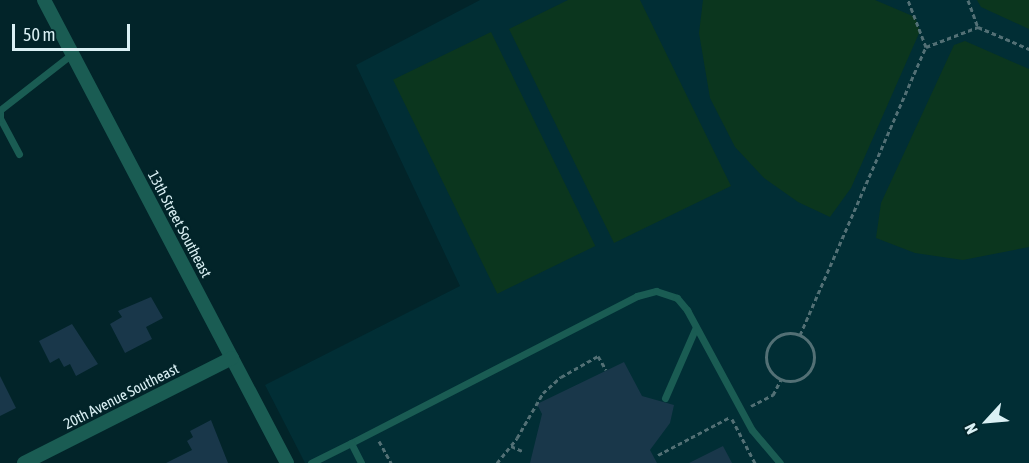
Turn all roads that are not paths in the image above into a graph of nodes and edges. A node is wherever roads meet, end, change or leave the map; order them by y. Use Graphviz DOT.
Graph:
graph roads {
  1 [pos="44,0"];
  2 [pos="72,54"];
  3 [pos="19,154"];
  4 [pos="696,327"];
  5 [pos="232,358"];
  6 [pos="665,398"];
  7 [pos="351,443"];
  8 [pos="24,463"];
  9 [pos="287,463"];
  10 [pos="311,463"];
  11 [pos="361,463"];
  12 [pos="780,463"];
  1 -- 2 [label="street, 13th Street Southeast"];
  2 -- 3 [label="lane"];
  2 -- 5 [label="street, 13th Street Southeast"];
  4 -- 6 [label="lane"];
  4 -- 7 [label="lane"];
  4 -- 12 [label="lane"];
  5 -- 8 [label="street, 20th Avenue Southeast"];
  5 -- 9 [label="street, 13th Street Southeast"];
  7 -- 10 [label="lane"];
  7 -- 11 [label="lane"];
}
